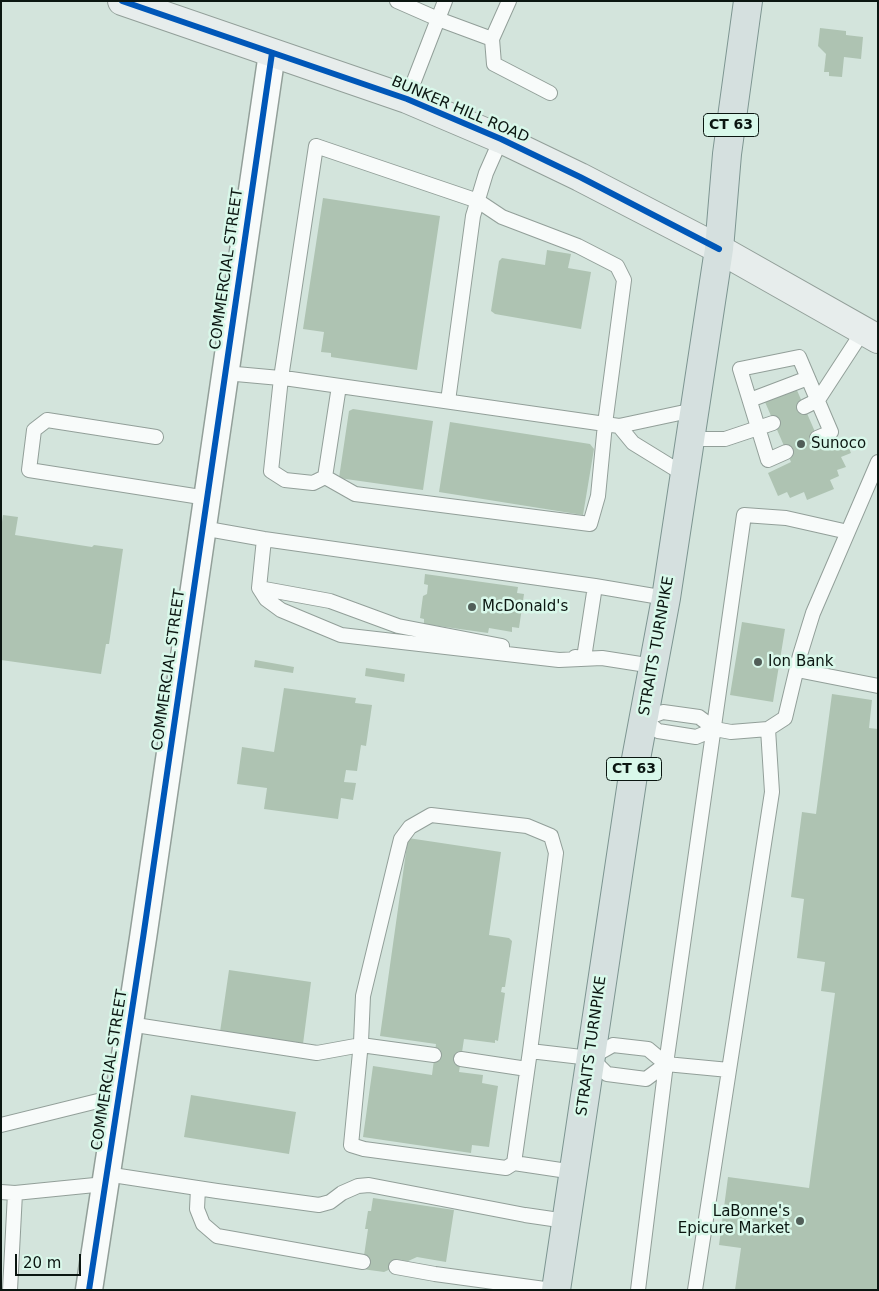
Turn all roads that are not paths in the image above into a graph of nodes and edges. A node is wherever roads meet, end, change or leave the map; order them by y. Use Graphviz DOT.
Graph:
graph roads {
  1 [pos="122,1"];
  2 [pos="397,1"];
  3 [pos="445,1"];
  4 [pos="509,1"];
  5 [pos="748,1"];
  6 [pos="438,19"];
  7 [pos="492,39"];
  8 [pos="272,53"];
  9 [pos="550,93"];
  10 [pos="407,99"];
  11 [pos="501,139"];
  12 [pos="478,201"];
  13 [pos="719,249"];
  14 [pos="870,335"];
  15 [pos="225,373"];
  16 [pos="281,378"];
  17 [pos="808,378"];
  18 [pos="339,386"];
  19 [pos="750,400"];
  20 [pos="818,400"];
  21 [pos="448,401"];
  22 [pos="804,407"];
  23 [pos="694,410"];
  24 [pos="773,423"];
  25 [pos="612,425"];
  26 [pos="758,428"];
  27 [pos="156,437"];
  28 [pos="817,438"];
  29 [pos="690,439"];
  30 [pos="786,452"];
  31 [pos="878,462"];
  32 [pos="684,475"];
  33 [pos="325,477"];
  34 [pos="207,498"];
  35 [pos="202,528"];
  36 [pos="848,532"];
  37 [pos="264,539"];
  38 [pos="595,586"];
  39 [pos="259,588"];
  40 [pos="666,598"];
  41 [pos="584,658"];
  42 [pos="653,666"];
  43 [pos="796,670"];
  44 [pos="878,686"];
  45 [pos="644,719"];
  46 [pos="715,729"];
  47 [pos="768,729"];
  48 [pos="130,1024"];
  49 [pos="361,1045"];
  50 [pos="530,1051"];
  51 [pos="434,1055"];
  52 [pos="590,1058"];
  53 [pos="461,1059"];
  54 [pos="666,1064"];
  55 [pos="527,1069"];
  56 [pos="729,1070"];
  57 [pos="118,1096"];
  58 [pos="1,1125"];
  59 [pos="514,1163"];
  60 [pos="574,1172"];
  61 [pos="106,1179"];
  62 [pos="198,1188"];
  63 [pos="8,1192"];
  64 [pos="566,1221"];
  65 [pos="363,1262"];
  66 [pos="396,1267"];
  67 [pos="10,1290"];
  68 [pos="88,1290"];
  69 [pos="554,1290"];
  70 [pos="638,1290"];
  71 [pos="695,1290"];
  1 -- 8 [label="street, BUNKER HILL ROAD"];
  2 -- 6 [label="lane"];
  3 -- 6 [label="lane"];
  4 -- 7 [label="lane"];
  5 -- 13 [label="main road, STRAITS TURNPIKE / CT 63"];
  6 -- 7 [label="lane"];
  6 -- 10 [label="lane"];
  7 -- 9 [label="lane"];
  8 -- 10 [label="street, BUNKER HILL ROAD"];
  8 -- 15 [label="street, COMMERCIAL STREET"];
  10 -- 11 [label="street, BUNKER HILL ROAD"];
  11 -- 12 [label="lane"];
  11 -- 13 [label="street, BUNKER HILL ROAD"];
  12 -- 16 [label="lane"];
  12 -- 21 [label="lane"];
  12 -- 25 [label="lane"];
  13 -- 14 [label="street, BUNKER HILL ROAD"];
  13 -- 23 [label="main road, STRAITS TURNPIKE / CT 63"];
  14 -- 20 [label="lane"];
  15 -- 16 [label="lane"];
  15 -- 34 [label="street, COMMERCIAL STREET"];
  16 -- 18 [label="lane"];
  16 -- 33 [label="lane"];
  17 -- 19 [label="lane"];
  17 -- 19 [label="lane"];
  17 -- 20 [label="lane"];
  18 -- 21 [label="lane"];
  18 -- 33 [label="lane"];
  19 -- 26 [label="lane"];
  20 -- 22 [label="lane"];
  20 -- 28 [label="lane"];
  21 -- 25 [label="lane"];
  23 -- 25 [label="lane"];
  23 -- 29 [label="main road, STRAITS TURNPIKE / CT 63"];
  24 -- 26 [label="lane"];
  25 -- 32 [label="lane"];
  25 -- 33 [label="lane"];
  26 -- 29 [label="lane"];
  26 -- 30 [label="lane"];
  27 -- 34 [label="lane"];
  29 -- 32 [label="main road, STRAITS TURNPIKE / CT 63"];
  31 -- 36 [label="lane"];
  32 -- 40 [label="main road, STRAITS TURNPIKE / CT 63"];
  34 -- 35 [label="street, COMMERCIAL STREET"];
  35 -- 37 [label="lane"];
  35 -- 48 [label="street, COMMERCIAL STREET"];
  36 -- 43 [label="lane"];
  36 -- 46 [label="lane"];
  37 -- 38 [label="lane"];
  37 -- 39 [label="lane"];
  38 -- 40 [label="lane"];
  38 -- 41 [label="lane"];
  39 -- 41 [label="lane"];
  39 -- 41 [label="lane"];
  40 -- 42 [label="main road, STRAITS TURNPIKE / CT 63"];
  41 -- 42 [label="lane"];
  42 -- 45 [label="main road, STRAITS TURNPIKE / CT 63"];
  43 -- 44 [label="lane"];
  43 -- 47 [label="lane"];
  45 -- 46 [label="lane"];
  45 -- 46 [label="lane"];
  45 -- 52 [label="main road, STRAITS TURNPIKE / CT 63"];
  46 -- 47 [label="lane"];
  46 -- 54 [label="lane"];
  47 -- 56 [label="lane"];
  48 -- 49 [label="lane"];
  48 -- 57 [label="street, COMMERCIAL STREET"];
  49 -- 50 [label="lane"];
  49 -- 51 [label="lane"];
  49 -- 59 [label="lane"];
  50 -- 52 [label="lane"];
  50 -- 55 [label="lane"];
  52 -- 54 [label="lane"];
  52 -- 54 [label="lane"];
  52 -- 60 [label="main road, STRAITS TURNPIKE / CT 63"];
  53 -- 55 [label="lane"];
  54 -- 56 [label="lane"];
  54 -- 70 [label="lane"];
  55 -- 59 [label="lane"];
  56 -- 71 [label="lane"];
  57 -- 58 [label="lane"];
  57 -- 61 [label="street, COMMERCIAL STREET"];
  59 -- 60 [label="lane"];
  60 -- 64 [label="main road, STRAITS TURNPIKE / CT 63"];
  61 -- 62 [label="lane"];
  61 -- 63 [label="lane"];
  61 -- 68 [label="street, COMMERCIAL STREET"];
  62 -- 64 [label="lane"];
  62 -- 65 [label="lane"];
  63 -- 67 [label="lane"];
  64 -- 69 [label="main road, STRAITS TURNPIKE / CT 63"];
  66 -- 69 [label="lane"];
}
